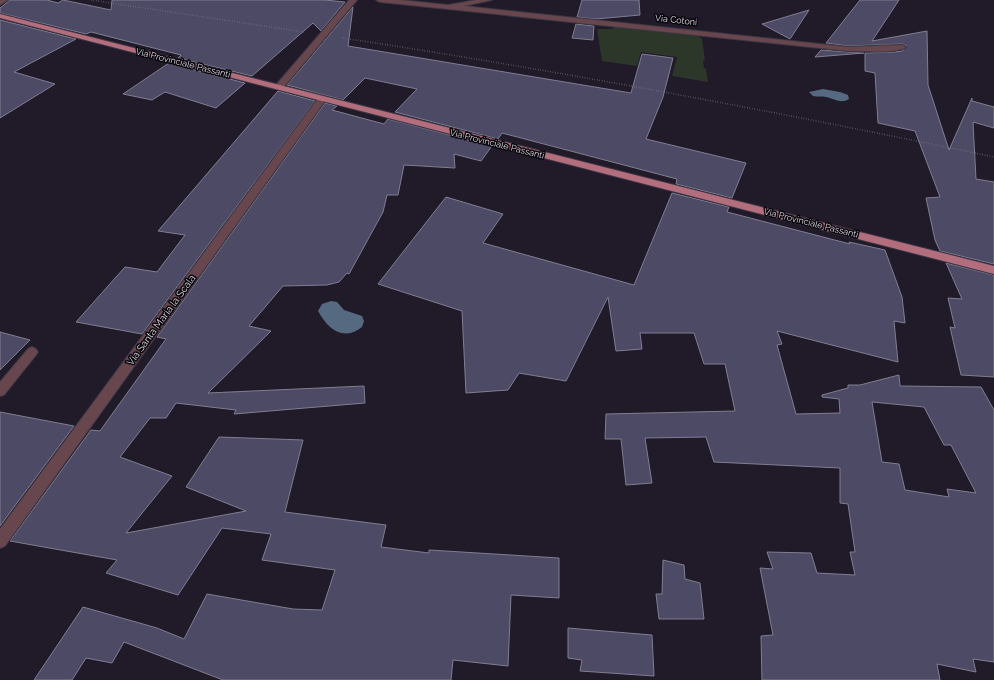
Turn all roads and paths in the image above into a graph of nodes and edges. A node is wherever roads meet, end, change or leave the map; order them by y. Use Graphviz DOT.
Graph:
graph roads {
  1 [pos="4,0"];
  2 [pos="91,0"];
  3 [pos="353,0"];
  4 [pos="380,0"];
  5 [pos="488,0"];
  6 [pos="0,3"];
  7 [pos="448,7"];
  8 [pos="0,16"];
  9 [pos="323,35"];
  10 [pos="902,47"];
  11 [pos="279,87"];
  12 [pos="322,99"];
  13 [pos="994,157"];
  14 [pos="994,270"];
  15 [pos="32,352"];
  16 [pos="0,391"];
  17 [pos="0,541"];
  1 -- 6 [label="street"];
  2 -- 9 [label="path"];
  3 -- 9 [label="street"];
  4 -- 7 [label="street, Via Cotoni"];
  5 -- 7 [label="street"];
  7 -- 10 [label="street, Via Cotoni"];
  8 -- 11 [label="main road, Via Provinciale Passanti"];
  9 -- 11 [label="street"];
  9 -- 13 [label="path"];
  11 -- 12 [label="main road, Via Provinciale Passanti"];
  12 -- 14 [label="main road, Via Provinciale Passanti"];
  12 -- 17 [label="street, Via Santa Maria la Scala"];
  15 -- 16 [label="street"];
}
